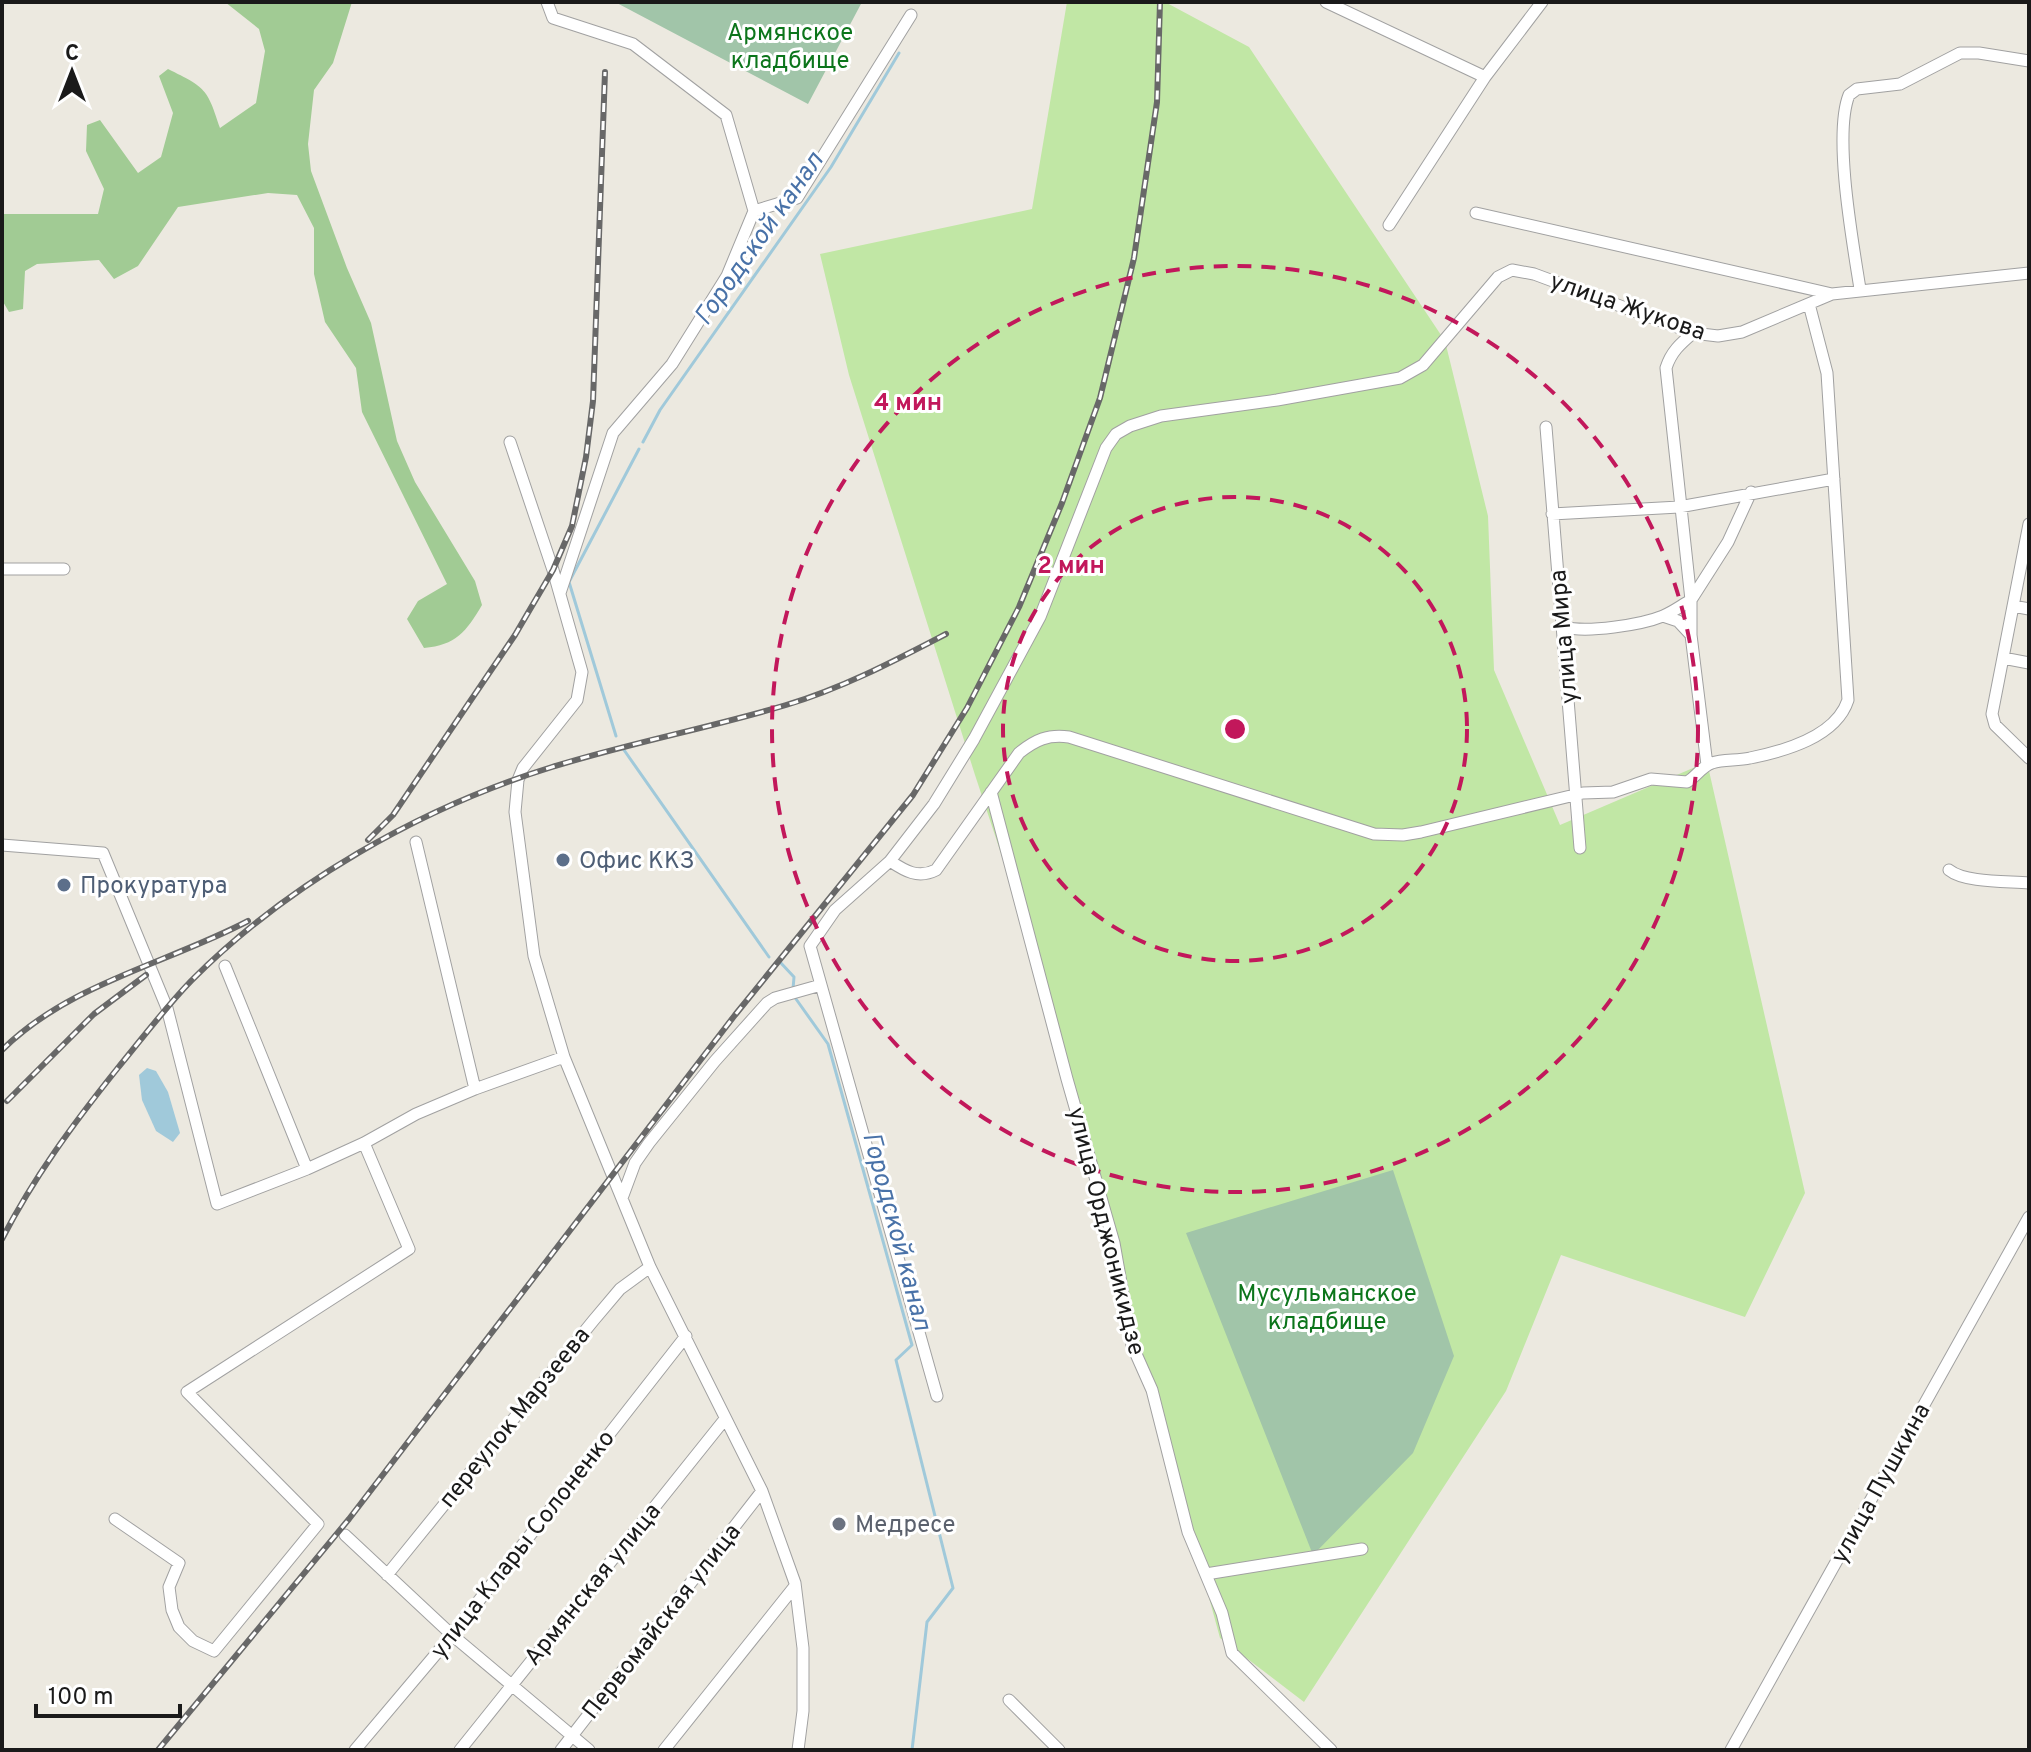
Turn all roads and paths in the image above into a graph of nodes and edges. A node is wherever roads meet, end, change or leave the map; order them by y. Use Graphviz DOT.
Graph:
graph roads {
  1 [pos="547,2"];
  2 [pos="1326,2"];
  3 [pos="1542,2"];
  4 [pos="911,15"];
  5 [pos="2029,61"];
  6 [pos="1485,77"];
  7 [pos="754,211"];
  8 [pos="1476,213"];
  9 [pos="1389,225"];
  10 [pos="2029,273"];
  11 [pos="1860,289"];
  12 [pos="1832,294"];
  13 [pos="1809,304"];
  14 [pos="1693,333"];
  15 [pos="1546,427"];
  16 [pos="510,442"];
  17 [pos="1834,479"];
  18 [pos="1751,492"];
  19 [pos="1679,507"];
  20 [pos="1552,514"];
  21 [pos="2029,524"];
  22 [pos="2,569"];
  23 [pos="64,569"];
  24 [pos="560,593"];
  25 [pos="1691,600"];
  26 [pos="2013,606"];
  27 [pos="2029,609"];
  28 [pos="1663,616"];
  29 [pos="1564,627"];
  30 [pos="1691,635"];
  31 [pos="2003,658"];
  32 [pos="2029,663"];
  33 [pos="2029,758"];
  34 [pos="1707,765"];
  35 [pos="991,792"];
  36 [pos="1576,795"];
  37 [pos="416,842"];
  38 [pos="2,845"];
  39 [pos="1580,848"];
  40 [pos="890,861"];
  41 [pos="1949,870"];
  42 [pos="2029,883"];
  43 [pos="225,966"];
  44 [pos="821,985"];
  45 [pos="564,1057"];
  46 [pos="475,1089"];
  47 [pos="364,1143"];
  48 [pos="307,1169"];
  49 [pos="622,1198"];
  50 [pos="2029,1217"];
  51 [pos="650,1267"];
  52 [pos="686,1336"];
  53 [pos="937,1396"];
  54 [pos="725,1419"];
  55 [pos="762,1491"];
  56 [pos="115,1519"];
  57 [pos="345,1535"];
  58 [pos="1362,1549"];
  59 [pos="1206,1574"];
  60 [pos="387,1575"];
  61 [pos="795,1586"];
  62 [pos="452,1635"];
  63 [pos="511,1685"];
  64 [pos="1009,1700"];
  65 [pos="571,1737"];
  66 [pos="355,1750"];
  67 [pos="460,1750"];
  68 [pos="561,1750"];
  69 [pos="589,1750"];
  70 [pos="664,1750"];
  71 [pos="798,1750"];
  72 [pos="1059,1750"];
  73 [pos="1331,1750"];
  74 [pos="1731,1750"];
  1 -- 7 [label="street"];
  2 -- 6 [label="street"];
  3 -- 6 [label="street"];
  4 -- 7 [label="street"];
  5 -- 11 [label="street"];
  6 -- 9 [label="street"];
  7 -- 24 [label="street"];
  8 -- 12 [label="street, улица Жукова"];
  10 -- 11 [label="street, улица Жукова"];
  11 -- 12 [label="street, улица Жукова"];
  12 -- 13 [label="street, улица Жукова"];
  13 -- 14 [label="street, улица Жукова"];
  13 -- 17 [label="street"];
  14 -- 19 [label="street"];
  14 -- 40 [label="street, улица Жукова"];
  15 -- 20 [label="street, улица Мира"];
  16 -- 24 [label="street"];
  17 -- 18 [label="street"];
  17 -- 34 [label="street"];
  18 -- 19 [label="street"];
  18 -- 25 [label="street"];
  19 -- 20 [label="street"];
  19 -- 25 [label="street"];
  20 -- 29 [label="street, улица Мира"];
  21 -- 26 [label="street"];
  22 -- 23 [label="street"];
  24 -- 45 [label="street"];
  25 -- 28 [label="street"];
  25 -- 30 [label="street"];
  26 -- 27 [label="street"];
  26 -- 31 [label="street"];
  28 -- 29 [label="street"];
  28 -- 30 [label="street"];
  29 -- 36 [label="street, улица Мира"];
  30 -- 34 [label="street"];
  31 -- 32 [label="street"];
  31 -- 33 [label="street"];
  34 -- 36 [label="street"];
  35 -- 36 [label="street"];
  35 -- 40 [label="street"];
  35 -- 59 [label="street, улица Орджоникидзе"];
  36 -- 39 [label="street, улица Мира"];
  37 -- 46 [label="street"];
  38 -- 48 [label="street"];
  40 -- 44 [label="street"];
  41 -- 42 [label="street"];
  43 -- 48 [label="street"];
  44 -- 49 [label="street"];
  44 -- 53 [label="street"];
  45 -- 46 [label="street"];
  45 -- 49 [label="street"];
  46 -- 47 [label="street"];
  47 -- 48 [label="street"];
  47 -- 56 [label="street"];
  49 -- 51 [label="street"];
  50 -- 74 [label="street, улица Пушкина"];
  51 -- 52 [label="street"];
  51 -- 60 [label="street, переулок Марзеева"];
  52 -- 54 [label="street"];
  52 -- 62 [label="street, улица Клары Солоненко"];
  54 -- 55 [label="street"];
  54 -- 63 [label="street, Армянская улица"];
  55 -- 61 [label="street"];
  55 -- 65 [label="street, Первомайская улица"];
  57 -- 60 [label="street"];
  58 -- 59 [label="street"];
  59 -- 73 [label="street, улица Орджоникидзе"];
  60 -- 62 [label="street"];
  61 -- 70 [label="street"];
  61 -- 71 [label="street"];
  62 -- 63 [label="street"];
  62 -- 66 [label="street, улица Клары Солоненко"];
  63 -- 65 [label="street"];
  63 -- 67 [label="street, Армянская улица"];
  64 -- 72 [label="street"];
  65 -- 68 [label="street, Первомайская улица"];
  65 -- 69 [label="street"];
}
